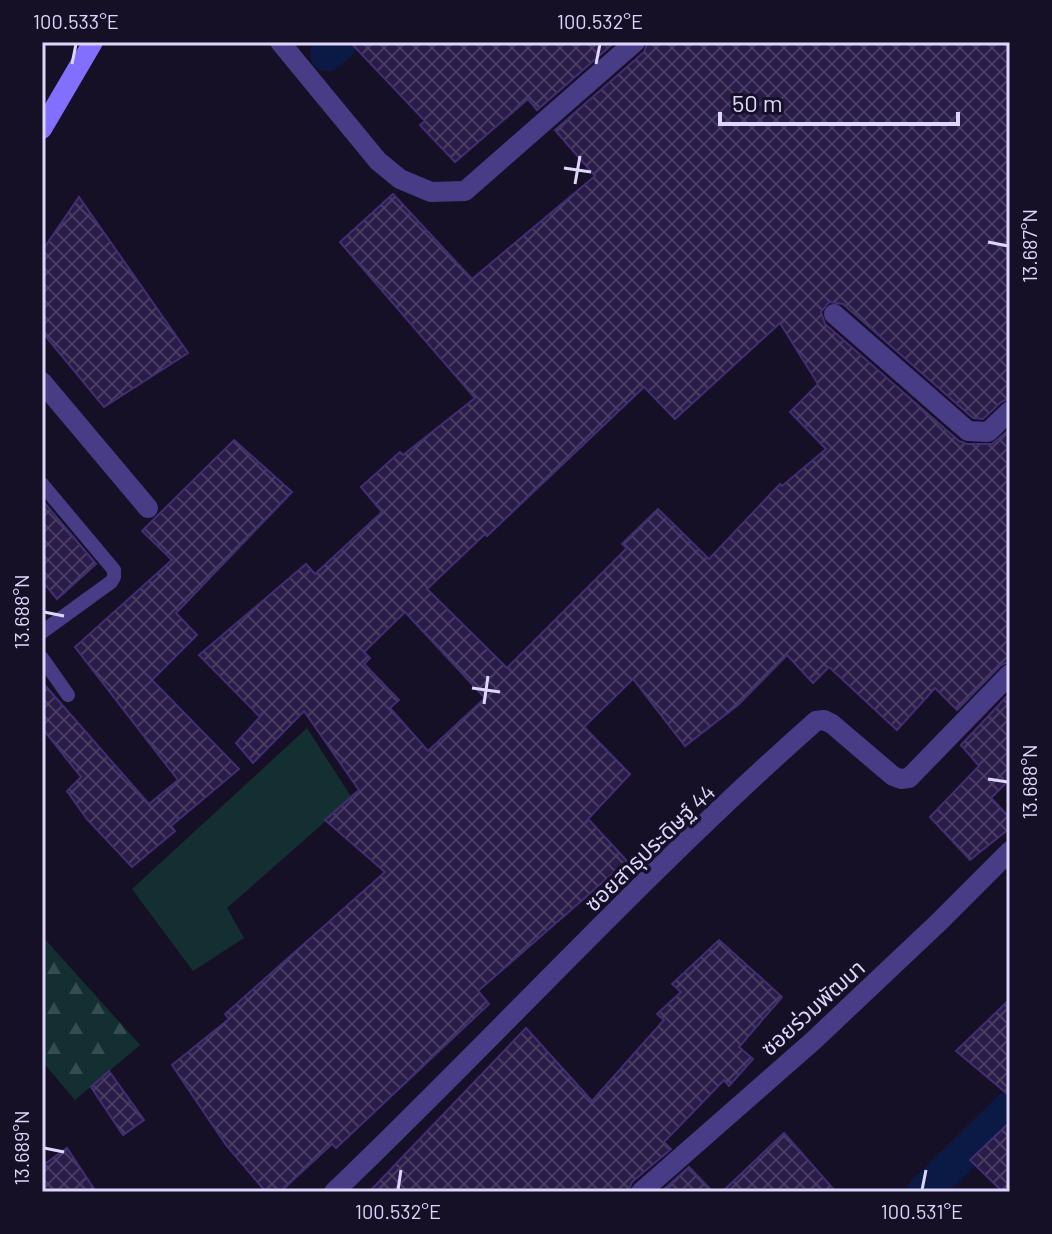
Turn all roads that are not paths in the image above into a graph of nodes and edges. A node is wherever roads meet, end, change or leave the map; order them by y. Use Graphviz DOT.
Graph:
graph roads {
  1 [pos="93,42"];
  2 [pos="280,42"];
  3 [pos="635,42"];
  4 [pos="42,129"];
  5 [pos="834,314"];
  6 [pos="42,382"];
  7 [pos="1010,411"];
  8 [pos="42,484"];
  9 [pos="148,508"];
  10 [pos="42,632"];
  11 [pos="42,658"];
  12 [pos="1010,674"];
  13 [pos="68,695"];
  14 [pos="1010,851"];
  15 [pos="334,1192"];
  16 [pos="641,1192"];
  1 -- 4 [label="main road"];
  2 -- 3 [label="street"];
  5 -- 7 [label="street"];
  6 -- 9 [label="street"];
  8 -- 10 [label="lane"];
  11 -- 13 [label="lane"];
  12 -- 15 [label="street, ซอยสาธุประดิษฐ์ 44"];
  14 -- 16 [label="street, ซอยร่วมพัฒนา"];
}
